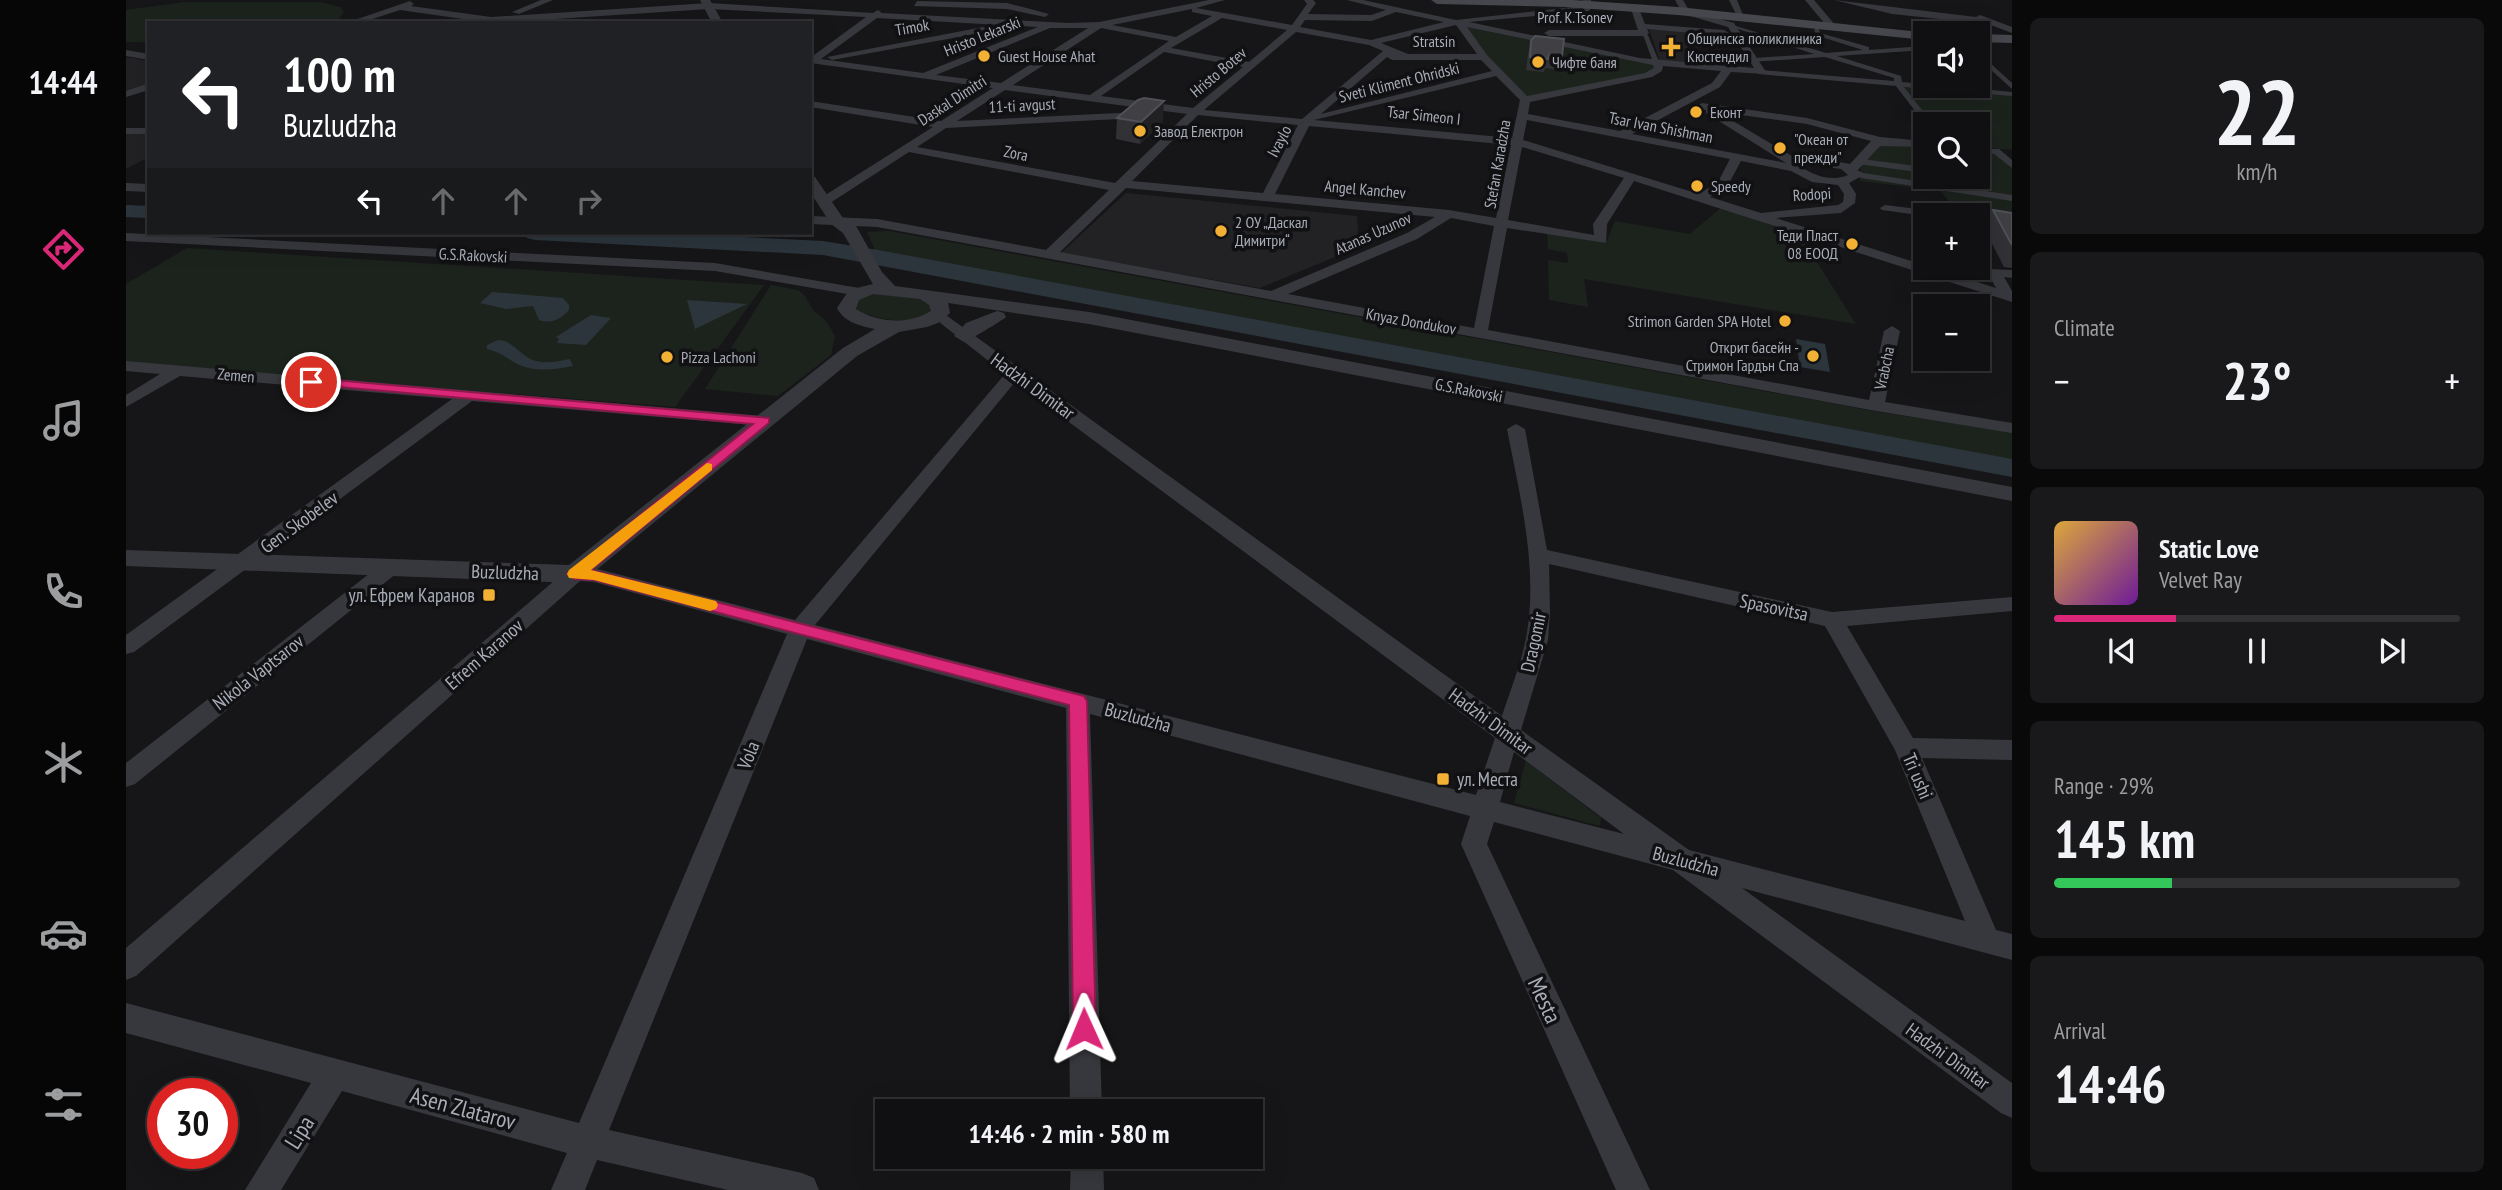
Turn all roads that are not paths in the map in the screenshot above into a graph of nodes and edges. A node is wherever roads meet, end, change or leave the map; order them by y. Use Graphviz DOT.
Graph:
graph roads {
  1 [pos="422,0"];
  2 [pos="549,0"];
  3 [pos="1221,0"];
  4 [pos="1308,0"];
  5 [pos="1351,0"];
  6 [pos="1437,0"];
  7 [pos="1679,0"];
  8 [pos="1733,0"];
  9 [pos="1810,0"];
  10 [pos="1838,0"];
  11 [pos="707,3"];
  12 [pos="1588,3"];
  13 [pos="1927,3"];
  14 [pos="398,8"];
  15 [pos="1183,8"];
  16 [pos="1394,9"];
  17 [pos="1635,9"];
  18 [pos="1892,11"];
  19 [pos="1686,12"];
  20 [pos="1220,15"];
  21 [pos="873,16"];
  22 [pos="1303,17"];
  23 [pos="2012,18"];
  24 [pos="558,19"];
  25 [pos="356,21"];
  26 [pos="481,21"];
  27 [pos="490,21"];
  28 [pos="511,21"];
  29 [pos="717,21"];
  30 [pos="1737,21"];
  31 [pos="1991,21"];
  32 [pos="1020,23"];
  33 [pos="1459,23"];
  34 [pos="1052,25"];
  35 [pos="1099,25"];
  36 [pos="1816,26"];
  37 [pos="1833,28"];
  38 [pos="1294,29"];
  39 [pos="1643,29"];
  40 [pos="1913,30"];
  41 [pos="1505,33"];
  42 [pos="1737,34"];
  43 [pos="1913,35"];
  44 [pos="1990,38"];
  45 [pos="2011,38"];
  46 [pos="1177,40"];
  47 [pos="1371,43"];
  48 [pos="1162,49"];
  49 [pos="1913,49"];
  50 [pos="1875,51"];
  51 [pos="126,53"];
  52 [pos="1387,54"];
  53 [pos="1825,55"];
  54 [pos="147,57"];
  55 [pos="1484,57"];
  56 [pos="812,60"];
  57 [pos="1754,60"];
  58 [pos="812,61"];
  59 [pos="812,61"];
  60 [pos="1657,62"];
  61 [pos="1251,65"];
  62 [pos="1990,66"];
  63 [pos="1728,69"];
  64 [pos="1499,72"];
  65 [pos="1761,72"];
  66 [pos="924,76"];
  67 [pos="1913,80"];
  68 [pos="1898,81"];
  69 [pos="1913,83"];
  70 [pos="147,87"];
  71 [pos="1001,87"];
  72 [pos="2012,87"];
  73 [pos="1990,91"];
  74 [pos="147,94"];
  75 [pos="2012,94"];
  76 [pos="126,95"];
  77 [pos="1091,99"];
  78 [pos="1525,100"];
  79 [pos="1690,100"];
  80 [pos="812,104"];
  81 [pos="1702,107"];
  82 [pos="1920,112"];
  83 [pos="1195,113"];
  84 [pos="1521,116"];
  85 [pos="1306,121"];
  86 [pos="944,125"];
  87 [pos="126,131"];
  88 [pos="147,131"];
  89 [pos="1622,135"];
  90 [pos="1880,140"];
  91 [pos="1516,142"];
  92 [pos="1913,143"];
  93 [pos="906,148"];
  94 [pos="1990,150"];
  95 [pos="1996,151"];
  96 [pos="2012,151"];
  97 [pos="1737,158"];
  98 [pos="2012,164"];
  99 [pos="1795,166"];
  100 [pos="1856,166"];
  101 [pos="1913,169"];
  102 [pos="1631,176"];
  103 [pos="1842,182"];
  104 [pos="812,183"];
  105 [pos="1123,186"];
  106 [pos="126,187"];
  107 [pos="147,188"];
  108 [pos="1267,197"];
  109 [pos="1700,198"];
  110 [pos="2012,198"];
  111 [pos="823,202"];
  112 [pos="1885,208"];
  113 [pos="1913,211"];
  114 [pos="1448,214"];
  115 [pos="1753,216"];
  116 [pos="812,221"];
  117 [pos="1990,221"];
  118 [pos="1503,223"];
  119 [pos="2012,223"];
  120 [pos="841,228"];
  121 [pos="126,237"];
  122 [pos="1049,255"];
  123 [pos="2012,274"];
  124 [pos="818,284"];
  125 [pos="837,286"];
  126 [pos="859,292"];
  127 [pos="924,294"];
  128 [pos="1270,296"];
  129 [pos="2010,298"];
  130 [pos="940,314"];
  131 [pos="997,317"];
  132 [pos="903,325"];
  133 [pos="1892,331"];
  134 [pos="1480,334"];
  135 [pos="967,338"];
  136 [pos="850,352"];
  137 [pos="126,366"];
  138 [pos="178,370"];
  139 [pos="1014,373"];
  140 [pos="470,395"];
  141 [pos="126,402"];
  142 [pos="1876,406"];
  143 [pos="764,421"];
  144 [pos="2012,428"];
  145 [pos="1516,429"];
  146 [pos="2012,494"];
  147 [pos="2012,512"];
  148 [pos="1539,555"];
  149 [pos="126,558"];
  150 [pos="244,562"];
  151 [pos="390,568"];
  152 [pos="575,574"];
  153 [pos="2012,604"];
  154 [pos="1832,620"];
  155 [pos="800,628"];
  156 [pos="126,646"];
  157 [pos="1078,701"];
  158 [pos="1508,733"];
  159 [pos="1906,748"];
  160 [pos="2012,750"];
  161 [pos="126,777"];
  162 [pos="1485,808"];
  163 [pos="1681,860"];
  164 [pos="1999,944"];
  165 [pos="126,966"];
  166 [pos="126,1018"];
  167 [pos="335,1073"];
  168 [pos="1086,1099"];
  169 [pos="2012,1102"];
  170 [pos="588,1142"];
  171 [pos="1087,1169"];
  172 [pos="262,1190"];
  173 [pos="568,1190"];
  174 [pos="802,1190"];
  175 [pos="1087,1190"];
  176 [pos="1633,1190"];
  1 -- 14 [label="street"];
  2 -- 27 [label="street"];
  3 -- 15 [label="street, Daskal Dimitri"];
  4 -- 22 [label="street, Hristo Botev"];
  5 -- 16 [label="street"];
  6 -- 12 [label="main road"];
  7 -- 19 [label="street"];
  8 -- 30 [label="street"];
  9 -- 37 [label="street"];
  10 -- 18 [label="street"];
  11 -- 21 [label="street"];
  11 -- 24 [label="street"];
  11 -- 29 [label="street"];
  12 -- 17 [label="main road"];
  12 -- 19 [label="main road"];
  12 -- 33 [label="street"];
  13 -- 31 [label="street"];
  14 -- 25 [label="street"];
  14 -- 26 [label="street"];
  15 -- 20 [label="street"];
  15 -- 35 [label="street, Daskal Dimitri"];
  16 -- 22 [label="street"];
  16 -- 33 [label="street"];
  17 -- 19 [label="main road"];
  17 -- 39 [label="street"];
  18 -- 31 [label="street"];
  18 -- 40 [label="street"];
  19 -- 30 [label="main road"];
  20 -- 38 [label="street"];
  20 -- 46 [label="street"];
  21 -- 32 [label="street"];
  21 -- 35 [label="street"];
  21 -- 56 [label="street"];
  22 -- 38 [label="street, Hristo Botev"];
  23 -- 31 [label="street"];
  24 -- 28 [label="street"];
  30 -- 36 [label="main road"];
  30 -- 42 [label="street"];
  30 -- 53 [label="street"];
  31 -- 45 [label="street"];
  32 -- 34 [label="street"];
  32 -- 58 [label="street, Timok"];
  33 -- 41 [label="street"];
  33 -- 47 [label="street"];
  33 -- 55 [label="street, Stefan Karadzha"];
  34 -- 35 [label="street"];
  34 -- 66 [label="street, Hristo Lekarski"];
  35 -- 46 [label="street"];
  35 -- 71 [label="street, Daskal Dimitri"];
  36 -- 37 [label="main road"];
  36 -- 50 [label="street"];
  37 -- 43 [label="main road"];
  38 -- 47 [label="street"];
  38 -- 61 [label="street, Hristo Botev"];
  39 -- 41 [label="street, Prof. K.Tsonev"];
  39 -- 42 [label="street, Prof. K.Tsonev"];
  39 -- 60 [label="street"];
  41 -- 60 [label="street"];
  42 -- 57 [label="street"];
  44 -- 45 [label="main road"];
  46 -- 48 [label="street"];
  47 -- 52 [label="street"];
  48 -- 61 [label="street"];
  48 -- 77 [label="street"];
  49 -- 50 [label="street"];
  50 -- 53 [label="street"];
  51 -- 54 [label="street"];
  52 -- 55 [label="street, Stratsin"];
  52 -- 85 [label="street, Ivaylo"];
  53 -- 57 [label="street"];
  53 -- 68 [label="street"];
  55 -- 64 [label="street, Stefan Karadzha"];
  57 -- 65 [label="street"];
  59 -- 66 [label="street, Tsar Simeon I"];
  60 -- 63 [label="street"];
  60 -- 78 [label="street"];
  61 -- 83 [label="street, Hristo Botev"];
  62 -- 72 [label="street"];
  63 -- 65 [label="street"];
  63 -- 79 [label="street"];
  64 -- 78 [label="street, Stefan Karadzha"];
  64 -- 85 [label="street, Sveti Kliment Ohridski"];
  65 -- 68 [label="street"];
  66 -- 71 [label="street, Tsar Simeon I"];
  67 -- 68 [label="street"];
  68 -- 69 [label="street"];
  68 -- 82 [label="street"];
  70 -- 76 [label="street"];
  71 -- 77 [label="street, Tsar Simeon I"];
  71 -- 86 [label="street, Daskal Dimitri"];
  73 -- 75 [label="street"];
  74 -- 76 [label="street"];
  77 -- 83 [label="street, Tsar Simeon I"];
  78 -- 84 [label="street, Stefan Karadzha"];
  79 -- 81 [label="street"];
  79 -- 89 [label="street"];
  80 -- 86 [label="street, 11-ti avgust"];
  81 -- 90 [label="street"];
  81 -- 99 [label="street"];
  83 -- 85 [label="street, Tsar Simeon I"];
  83 -- 86 [label="street, 11-ti avgust"];
  83 -- 105 [label="street, Hristo Botev"];
  84 -- 89 [label="street, Tsar Ivan Shishman"];
  84 -- 91 [label="street, Stefan Karadzha"];
  85 -- 91 [label="street, Tsar Simeon I"];
  85 -- 108 [label="street, Ivaylo"];
  86 -- 93 [label="street, Daskal Dimitri"];
  87 -- 88 [label="street"];
  89 -- 97 [label="street, Tsar Ivan Shishman"];
  90 -- 92 [label="street"];
  90 -- 100 [label="street"];
  91 -- 102 [label="street, Tsar Simeon I"];
  91 -- 118 [label="street, Stefan Karadzha"];
  93 -- 105 [label="street, Zora"];
  93 -- 111 [label="street, Daskal Dimitri"];
  94 -- 95 [label="street"];
  95 -- 96 [label="street"];
  95 -- 98 [label="street"];
  97 -- 99 [label="street, Tsar Ivan Shishman"];
  97 -- 109 [label="street"];
  99 -- 100 [label="street"];
  99 -- 103 [label="street"];
  100 -- 101 [label="street"];
  100 -- 103 [label="street"];
  100 -- 110 [label="street"];
  102 -- 109 [label="street, Tsar Simeon I"];
  102 -- 118 [label="street, Angel Kanchev"];
  103 -- 115 [label="street, Rodopi"];
  104 -- 111 [label="street"];
  105 -- 108 [label="street, Angel Kanchev"];
  105 -- 122 [label="street, Hristo Botev"];
  106 -- 107 [label="street"];
  108 -- 114 [label="street, Angel Kanchev"];
  109 -- 115 [label="street, Tsar Simeon I"];
  111 -- 120 [label="street"];
  112 -- 113 [label="street"];
  114 -- 118 [label="street, Angel Kanchev"];
  114 -- 128 [label="street, Atanas Uzunov"];
  115 -- 129 [label="street, Tsar Simeon I"];
  116 -- 120 [label="street, Knyaz Dondukov"];
  117 -- 119 [label="street"];
  118 -- 134 [label="street, Stefan Karadzha"];
  120 -- 122 [label="street, Knyaz Dondukov"];
  120 -- 126 [label="street"];
  121 -- 124 [label="street, G.S.Rakovski"];
  122 -- 128 [label="street, Knyaz Dondukov"];
  123 -- 129 [label="street"];
  124 -- 125 [label="street, G.S.Rakovski"];
  124 -- 126 [label="street"];
  125 -- 126 [label="street, G.S.Rakovski"];
  126 -- 127 [label="street, G.S.Rakovski"];
  126 -- 132 [label="street"];
  126 -- 136 [label="street"];
  127 -- 130 [label="street"];
  127 -- 146 [label="street, G.S.Rakovski"];
  128 -- 134 [label="street, Knyaz Dondukov"];
  130 -- 131 [label="street, G.S.Rakovski"];
  130 -- 132 [label="street"];
  130 -- 135 [label="street"];
  131 -- 135 [label="street"];
  131 -- 147 [label="street, G.S.Rakovski"];
  132 -- 135 [label="street"];
  132 -- 136 [label="street, Efrem Karanov"];
  133 -- 142 [label="street, Vrabcha"];
  134 -- 142 [label="street, Knyaz Dondukov"];
  135 -- 139 [label="street, Hadzhi Dimitar"];
  136 -- 143 [label="street, Efrem Karanov"];
  137 -- 138 [label="street, Zemen"];
  138 -- 140 [label="street, Zemen"];
  138 -- 141 [label="street"];
  139 -- 155 [label="street, Vola"];
  139 -- 158 [label="street, Hadzhi Dimitar"];
  140 -- 143 [label="street, Zemen"];
  140 -- 150 [label="street, Gen. Skobelev"];
  142 -- 144 [label="street, Knyaz Dondukov"];
  143 -- 152 [label="street, Efrem Karanov"];
  145 -- 148 [label="street, Dragomir"];
  148 -- 154 [label="street, Spasovitsa"];
  148 -- 158 [label="street, Dragomir"];
  149 -- 150 [label="street, Buzludzha"];
  150 -- 151 [label="street, Buzludzha"];
  150 -- 156 [label="street, Gen. Skobelev"];
  151 -- 152 [label="street, Buzludzha"];
  151 -- 161 [label="street, Nikola Vaptsarov"];
  152 -- 155 [label="street, Buzludzha"];
  152 -- 165 [label="street, Efrem Karanov"];
  153 -- 154 [label="street, Spasovitsa"];
  154 -- 159 [label="street, Tri ushi"];
  155 -- 157 [label="street, Buzludzha"];
  155 -- 170 [label="street, Vola"];
  157 -- 162 [label="street, Buzludzha"];
  157 -- 168 [label="street"];
  158 -- 162 [label="street, Dragomir"];
  158 -- 163 [label="street, Hadzhi Dimitar"];
  159 -- 160 [label="street"];
  159 -- 164 [label="street, Tri ushi"];
  162 -- 163 [label="street, Buzludzha"];
  162 -- 176 [label="street, Mesta"];
  163 -- 164 [label="street, Buzludzha"];
  163 -- 169 [label="street, Hadzhi Dimitar"];
  166 -- 167 [label="street, Asen Zlatarov"];
  167 -- 170 [label="street, Asen Zlatarov"];
  167 -- 172 [label="street, Lipa"];
  170 -- 173 [label="street, Vola"];
  170 -- 174 [label="street, Asen Zlatarov"];
  171 -- 175 [label="street"];
}
